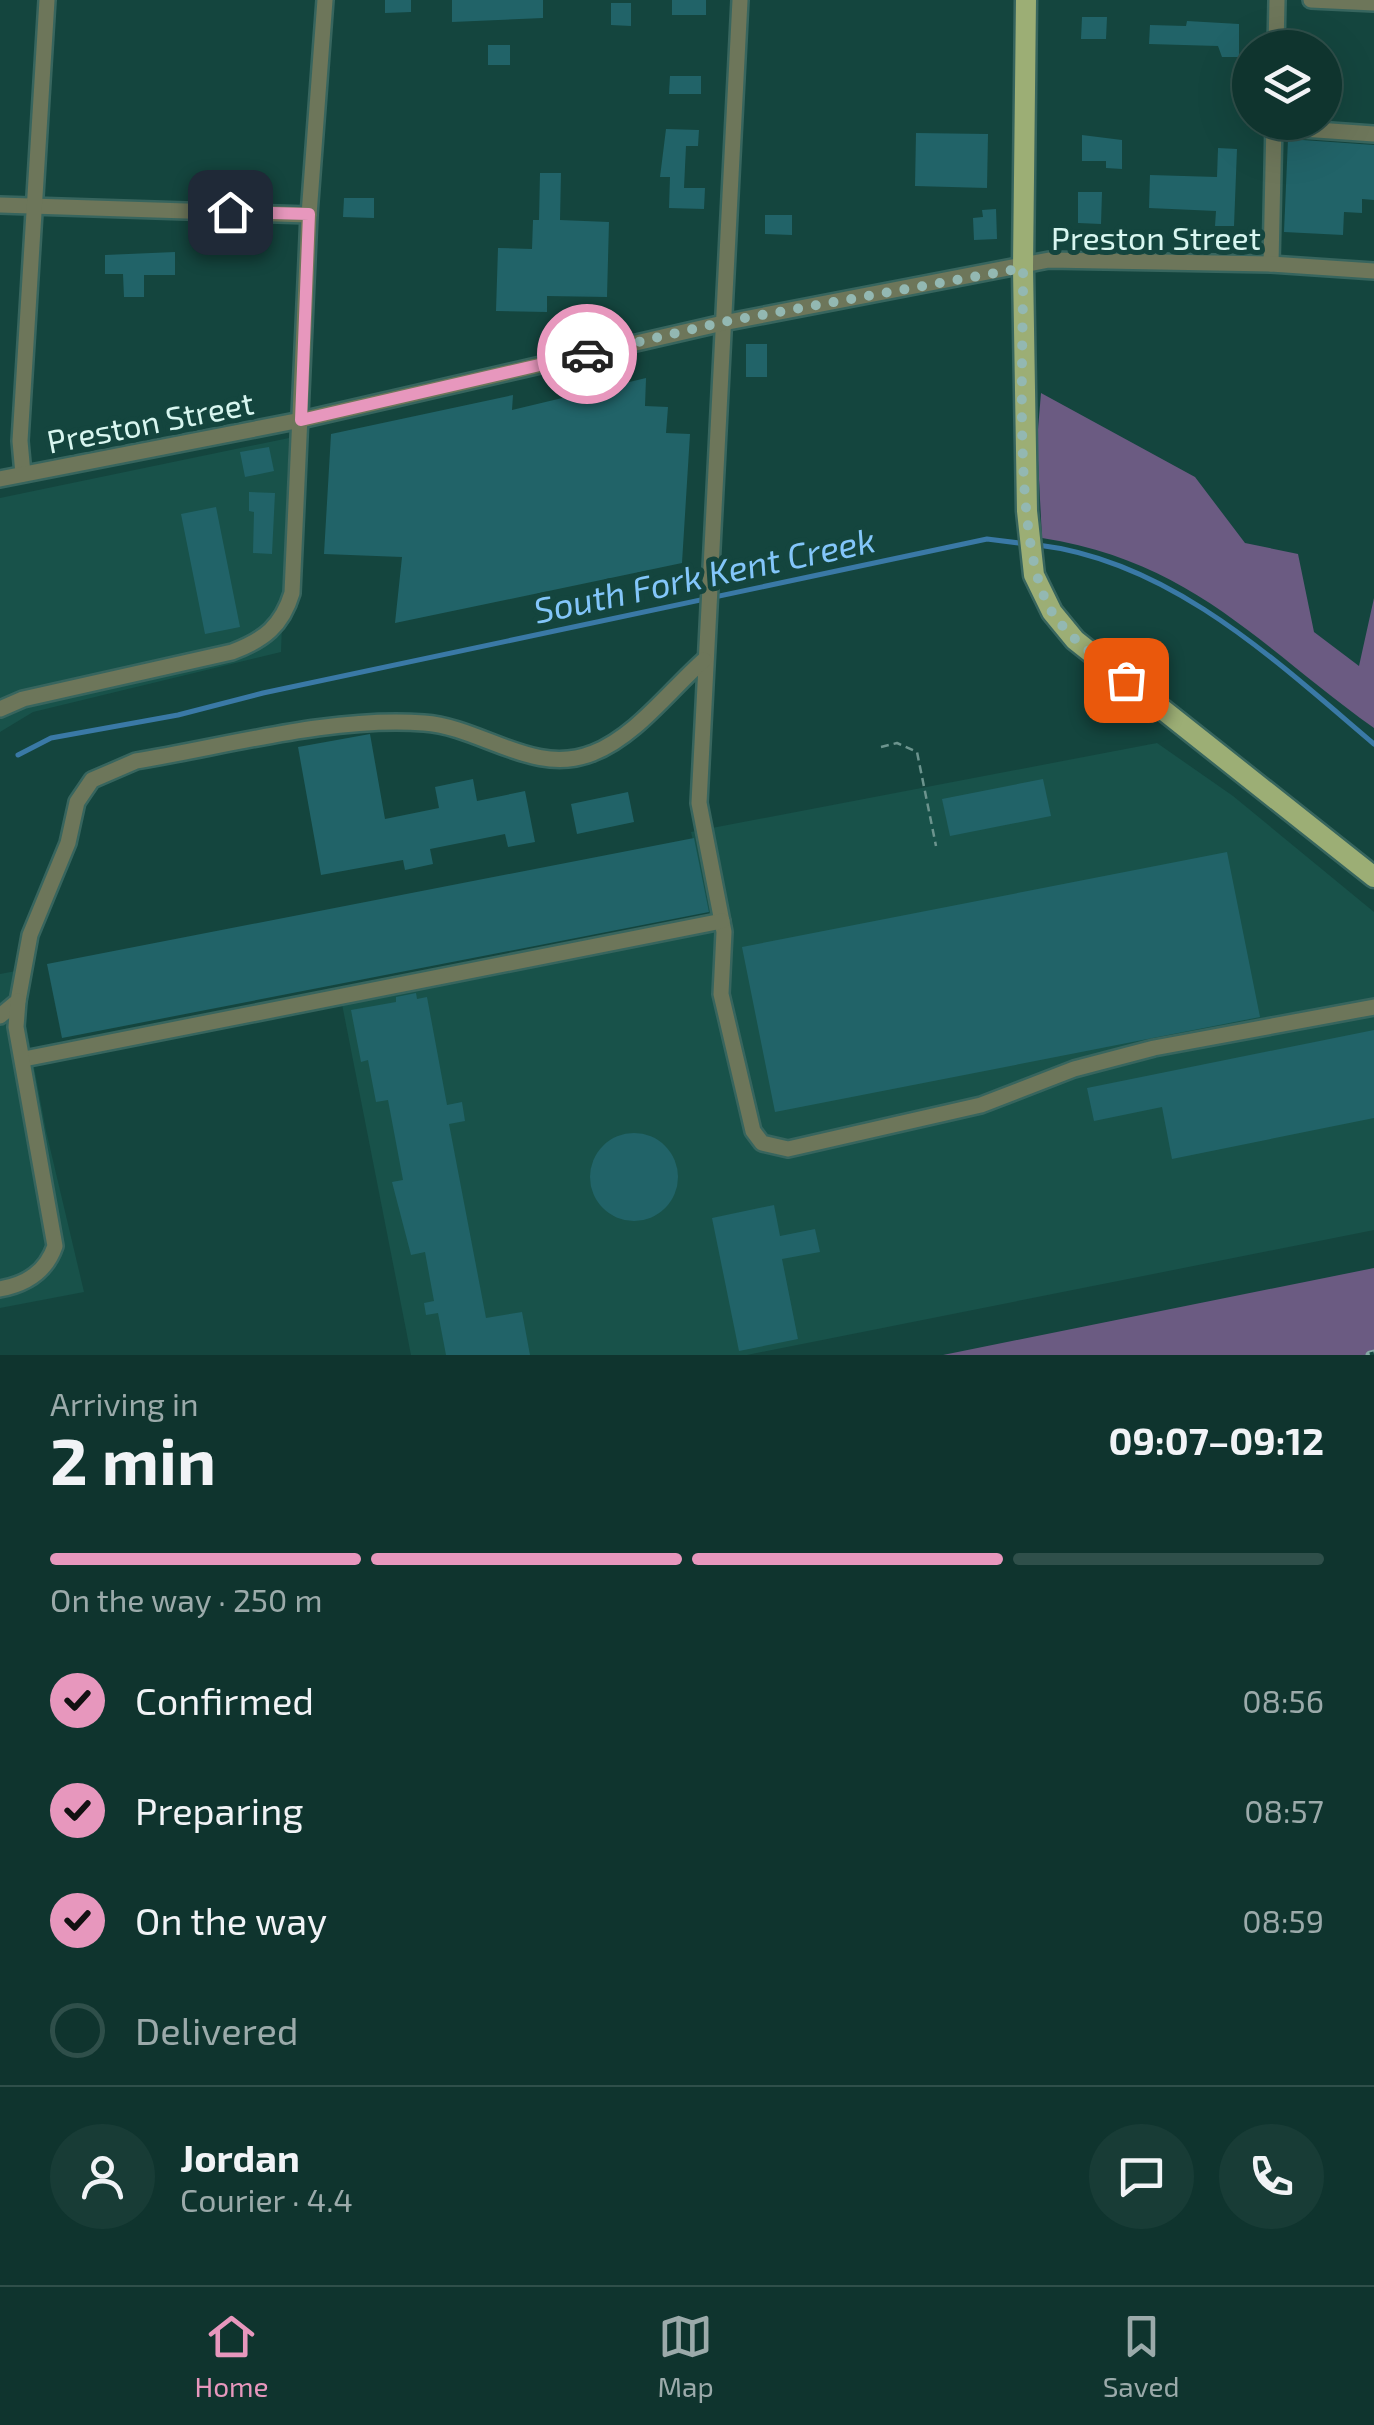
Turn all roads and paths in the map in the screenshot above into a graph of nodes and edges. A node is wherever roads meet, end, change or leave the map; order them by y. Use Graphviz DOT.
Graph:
graph roads {
  1 [pos="47,0"];
  2 [pos="325,0"];
  3 [pos="740,0"];
  4 [pos="1026,0"];
  5 [pos="1277,0"];
  6 [pos="1311,0"];
  7 [pos="1374,2"];
  8 [pos="1276,30"];
  9 [pos="1342,131"];
  10 [pos="1374,134"];
  11 [pos="1274,140"];
  12 [pos="0,205"];
  13 [pos="33,206"];
  14 [pos="309,214"];
  15 [pos="1271,264"];
  16 [pos="1023,268"];
  17 [pos="1374,271"];
  18 [pos="723,322"];
  19 [pos="301,420"];
  20 [pos="24,474"];
  21 [pos="0,478"];
  22 [pos="704,660"];
  23 [pos="0,708"];
  24 [pos="881,747"];
  25 [pos="936,846"];
  26 [pos="1374,877"];
  27 [pos="722,921"];
  28 [pos="18,1002"];
  29 [pos="1374,1007"];
  30 [pos="0,1016"];
  31 [pos="24,1059"];
  32 [pos="0,1289"];
  1 -- 13 [label="street"];
  2 -- 14 [label="street"];
  3 -- 18 [label="street"];
  4 -- 16 [label="main road"];
  5 -- 8 [label="street"];
  6 -- 7 [label="street"];
  9 -- 10 [label="street"];
  11 -- 15 [label="street"];
  12 -- 13 [label="street"];
  13 -- 14 [label="street"];
  13 -- 20 [label="street"];
  14 -- 19 [label="street"];
  15 -- 16 [label="street, Preston Street"];
  15 -- 17 [label="street, Preston Street"];
  16 -- 18 [label="street, Preston Street"];
  16 -- 26 [label="main road"];
  18 -- 19 [label="street, Preston Street"];
  18 -- 22 [label="street"];
  19 -- 20 [label="street, Preston Street"];
  19 -- 23 [label="street"];
  20 -- 21 [label="street, Preston Street"];
  22 -- 27 [label="street"];
  22 -- 28 [label="street"];
  24 -- 25 [label="path"];
  27 -- 29 [label="street"];
  27 -- 31 [label="street"];
  28 -- 30 [label="street"];
  28 -- 31 [label="street"];
  31 -- 32 [label="street"];
}
